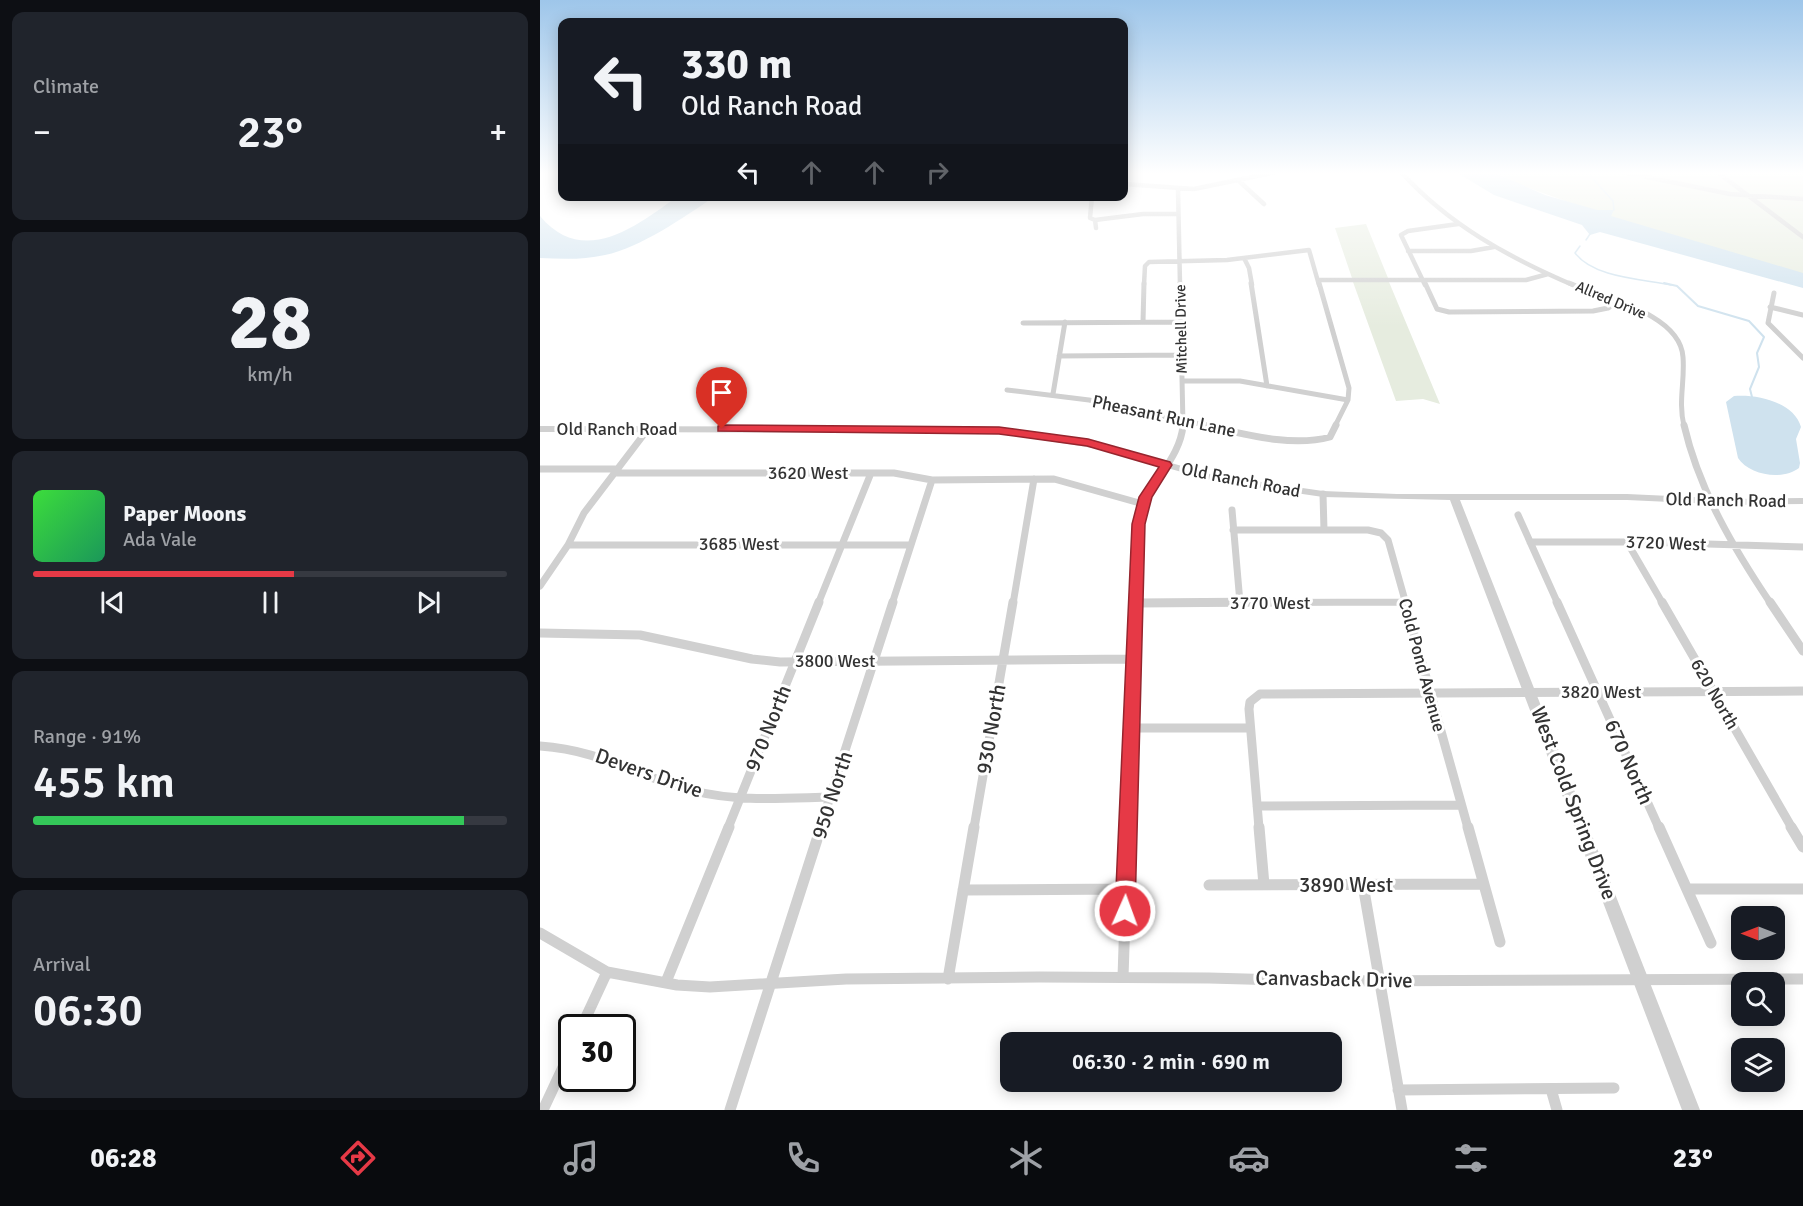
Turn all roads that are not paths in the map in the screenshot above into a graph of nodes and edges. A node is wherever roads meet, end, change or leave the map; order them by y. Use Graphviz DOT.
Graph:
graph roads {
  1 [pos="1095,224"];
  2 [pos="1178,224"];
  3 [pos="1458,224"];
  4 [pos="1785,224"];
  5 [pos="1096,228"];
  6 [pos="1803,237"];
  7 [pos="1494,247"];
  8 [pos="1408,251"];
  9 [pos="1244,258"];
  10 [pos="1179,261"];
  11 [pos="1548,274"];
  12 [pos="1319,280"];
  13 [pos="1421,280"];
  14 [pos="1774,293"];
  15 [pos="1618,302"];
  16 [pos="1770,307"];
  17 [pos="1803,315"];
  18 [pos="1023,322"];
  19 [pos="1065,322"];
  20 [pos="1143,322"];
  21 [pos="1181,322"];
  22 [pos="1182,355"];
  23 [pos="1059,356"];
  24 [pos="1803,358"];
  25 [pos="1182,381"];
  26 [pos="1267,386"];
  27 [pos="1007,390"];
  28 [pos="1053,394"];
  29 [pos="1348,400"];
  30 [pos="1183,420"];
  31 [pos="540,429"];
  32 [pos="648,429"];
  33 [pos="1166,465"];
  34 [pos="540,469"];
  35 [pos="616,471"];
  36 [pos="871,473"];
  37 [pos="1034,479"];
  38 [pos="932,480"];
  39 [pos="1323,494"];
  40 [pos="1454,497"];
  41 [pos="1803,501"];
  42 [pos="1713,502"];
  43 [pos="1143,504"];
  44 [pos="1232,510"];
  45 [pos="1518,515"];
  46 [pos="1233,530"];
  47 [pos="1324,530"];
  48 [pos="1530,542"];
  49 [pos="1627,542"];
  50 [pos="842,544"];
  51 [pos="568,545"];
  52 [pos="911,545"];
  53 [pos="1734,546"];
  54 [pos="1803,547"];
  55 [pos="540,586"];
  56 [pos="1405,602"];
  57 [pos="1136,603"];
  58 [pos="1240,603"];
  59 [pos="540,633"];
  60 [pos="1803,651"];
  61 [pos="1003,660"];
  62 [pos="1134,660"];
  63 [pos="795,661"];
  64 [pos="874,661"];
  65 [pos="1598,692"];
  66 [pos="1713,692"];
  67 [pos="1803,692"];
  68 [pos="1431,693"];
  69 [pos="1532,693"];
  70 [pos="1131,728"];
  71 [pos="1250,728"];
  72 [pos="540,746"];
  73 [pos="741,797"];
  74 [pos="831,797"];
  75 [pos="1461,805"];
  76 [pos="1257,806"];
  77 [pos="1803,847"];
  78 [pos="1483,884"];
  79 [pos="1209,885"];
  80 [pos="1264,885"];
  81 [pos="1363,885"];
  82 [pos="1126,889"];
  83 [pos="1803,889"];
  84 [pos="963,890"];
  85 [pos="1687,890"];
  86 [pos="540,934"];
  87 [pos="1500,942"];
  88 [pos="1712,944"];
  89 [pos="607,972"];
  90 [pos="1123,977"];
  91 [pos="948,979"];
  92 [pos="1803,979"];
  93 [pos="1380,980"];
  94 [pos="1641,980"];
  95 [pos="666,982"];
  96 [pos="771,985"];
  97 [pos="588,1014"];
  98 [pos="558,1078"];
  99 [pos="1614,1088"];
  100 [pos="1551,1089"];
  101 [pos="1398,1090"];
  102 [pos="543,1110"];
  103 [pos="730,1110"];
  104 [pos="1402,1110"];
  105 [pos="1557,1110"];
  106 [pos="1691,1110"];
  1 -- 5 [label="street"];
  2 -- 10 [label="street, Mitchell Drive"];
  3 -- 7 [label="street, Allred Drive"];
  3 -- 8 [label="street"];
  4 -- 6 [label="street"];
  7 -- 8 [label="street"];
  7 -- 11 [label="street, Allred Drive"];
  8 -- 13 [label="street"];
  9 -- 10 [label="street"];
  9 -- 12 [label="street"];
  9 -- 26 [label="street"];
  10 -- 20 [label="street"];
  10 -- 21 [label="street, Mitchell Drive"];
  11 -- 13 [label="street"];
  11 -- 15 [label="street, Allred Drive"];
  12 -- 13 [label="street"];
  12 -- 29 [label="street"];
  13 -- 15 [label="street"];
  14 -- 16 [label="street"];
  15 -- 42 [label="street, Allred Drive"];
  16 -- 17 [label="street"];
  16 -- 24 [label="street"];
  18 -- 19 [label="street"];
  19 -- 20 [label="street"];
  19 -- 23 [label="street"];
  20 -- 21 [label="street"];
  21 -- 22 [label="street, Mitchell Drive"];
  22 -- 23 [label="street"];
  22 -- 25 [label="street, Mitchell Drive"];
  23 -- 28 [label="street"];
  25 -- 26 [label="street"];
  25 -- 30 [label="street, Mitchell Drive"];
  26 -- 29 [label="street"];
  27 -- 28 [label="street, Pheasant Run Lane"];
  28 -- 30 [label="street, Pheasant Run Lane"];
  29 -- 30 [label="street, Pheasant Run Lane"];
  30 -- 33 [label="street, Mitchell Drive"];
  31 -- 32 [label="street, Old Ranch Road"];
  32 -- 33 [label="street, Old Ranch Road"];
  32 -- 35 [label="street"];
  33 -- 39 [label="street, Old Ranch Road"];
  33 -- 43 [label="street, Mitchell Drive"];
  34 -- 35 [label="street, 3620 West"];
  35 -- 36 [label="street, 3620 West"];
  35 -- 51 [label="street"];
  36 -- 38 [label="street, 3620 West"];
  36 -- 50 [label="street, 970 North"];
  37 -- 38 [label="street, 3620 West"];
  37 -- 43 [label="street, 3620 West"];
  37 -- 61 [label="street, 930 North"];
  38 -- 52 [label="street, 950 North"];
  39 -- 40 [label="street, Old Ranch Road"];
  39 -- 47 [label="street"];
  40 -- 42 [label="street, Old Ranch Road"];
  40 -- 69 [label="street, West Cold Spring Drive"];
  41 -- 42 [label="street, Old Ranch Road"];
  42 -- 53 [label="street, Allred Drive"];
  43 -- 57 [label="street"];
  44 -- 46 [label="street"];
  45 -- 48 [label="street, 670 North"];
  46 -- 47 [label="street, Cold Pond Avenue"];
  46 -- 58 [label="street"];
  47 -- 56 [label="street, Cold Pond Avenue"];
  48 -- 49 [label="street, 3720 West"];
  48 -- 65 [label="street, 670 North"];
  49 -- 53 [label="street, 3720 West"];
  49 -- 66 [label="street, 620 North"];
  50 -- 51 [label="street, 3685 West"];
  50 -- 52 [label="street, 3685 West"];
  50 -- 63 [label="street, 970 North"];
  51 -- 55 [label="street"];
  52 -- 64 [label="street, 950 North"];
  53 -- 54 [label="street, 3720 West"];
  53 -- 60 [label="street, Allred Drive"];
  56 -- 58 [label="street, 3770 West"];
  56 -- 68 [label="street, Cold Pond Avenue"];
  57 -- 58 [label="street, 3770 West"];
  57 -- 62 [label="street"];
  59 -- 63 [label="street, 3800 West"];
  61 -- 62 [label="street, 3800 West"];
  61 -- 64 [label="street, 3800 West"];
  61 -- 84 [label="street, 930 North"];
  62 -- 70 [label="street"];
  63 -- 64 [label="street, 3800 West"];
  63 -- 73 [label="street, 970 North"];
  64 -- 74 [label="street, 950 North"];
  65 -- 66 [label="street, 3820 West"];
  65 -- 69 [label="street, 3820 West"];
  65 -- 85 [label="street, 670 North"];
  66 -- 67 [label="street, 3820 West"];
  66 -- 77 [label="street, 620 North"];
  68 -- 69 [label="street, 3820 West"];
  68 -- 71 [label="street, 3820 West"];
  68 -- 75 [label="street, Cold Pond Avenue"];
  69 -- 94 [label="street, West Cold Spring Drive"];
  70 -- 71 [label="street"];
  70 -- 82 [label="street"];
  71 -- 76 [label="street"];
  72 -- 73 [label="street, Devers Drive"];
  73 -- 74 [label="street, Devers Drive"];
  73 -- 95 [label="street, 970 North"];
  74 -- 96 [label="street, 950 North"];
  75 -- 76 [label="street"];
  75 -- 78 [label="street, Cold Pond Avenue"];
  76 -- 80 [label="street"];
  78 -- 81 [label="street, 3890 West"];
  78 -- 87 [label="street, Cold Pond Avenue"];
  79 -- 80 [label="street, 3890 West"];
  80 -- 81 [label="street, 3890 West"];
  81 -- 93 [label="street"];
  82 -- 84 [label="street"];
  82 -- 90 [label="street"];
  83 -- 85 [label="street"];
  84 -- 91 [label="street, 930 North"];
  85 -- 88 [label="street, 670 North"];
  86 -- 89 [label="street"];
  89 -- 95 [label="street, Canvasback Drive"];
  89 -- 97 [label="street"];
  90 -- 91 [label="street, Canvasback Drive"];
  90 -- 93 [label="street, Canvasback Drive"];
  91 -- 96 [label="street, Canvasback Drive"];
  92 -- 94 [label="street, Canvasback Drive"];
  93 -- 94 [label="street, Canvasback Drive"];
  93 -- 101 [label="street"];
  94 -- 106 [label="street, West Cold Spring Drive"];
  95 -- 96 [label="street, Canvasback Drive"];
  96 -- 103 [label="street, 950 North"];
  98 -- 102 [label="street"];
  99 -- 100 [label="street"];
  100 -- 101 [label="street"];
  100 -- 105 [label="street"];
  101 -- 104 [label="street"];
}
